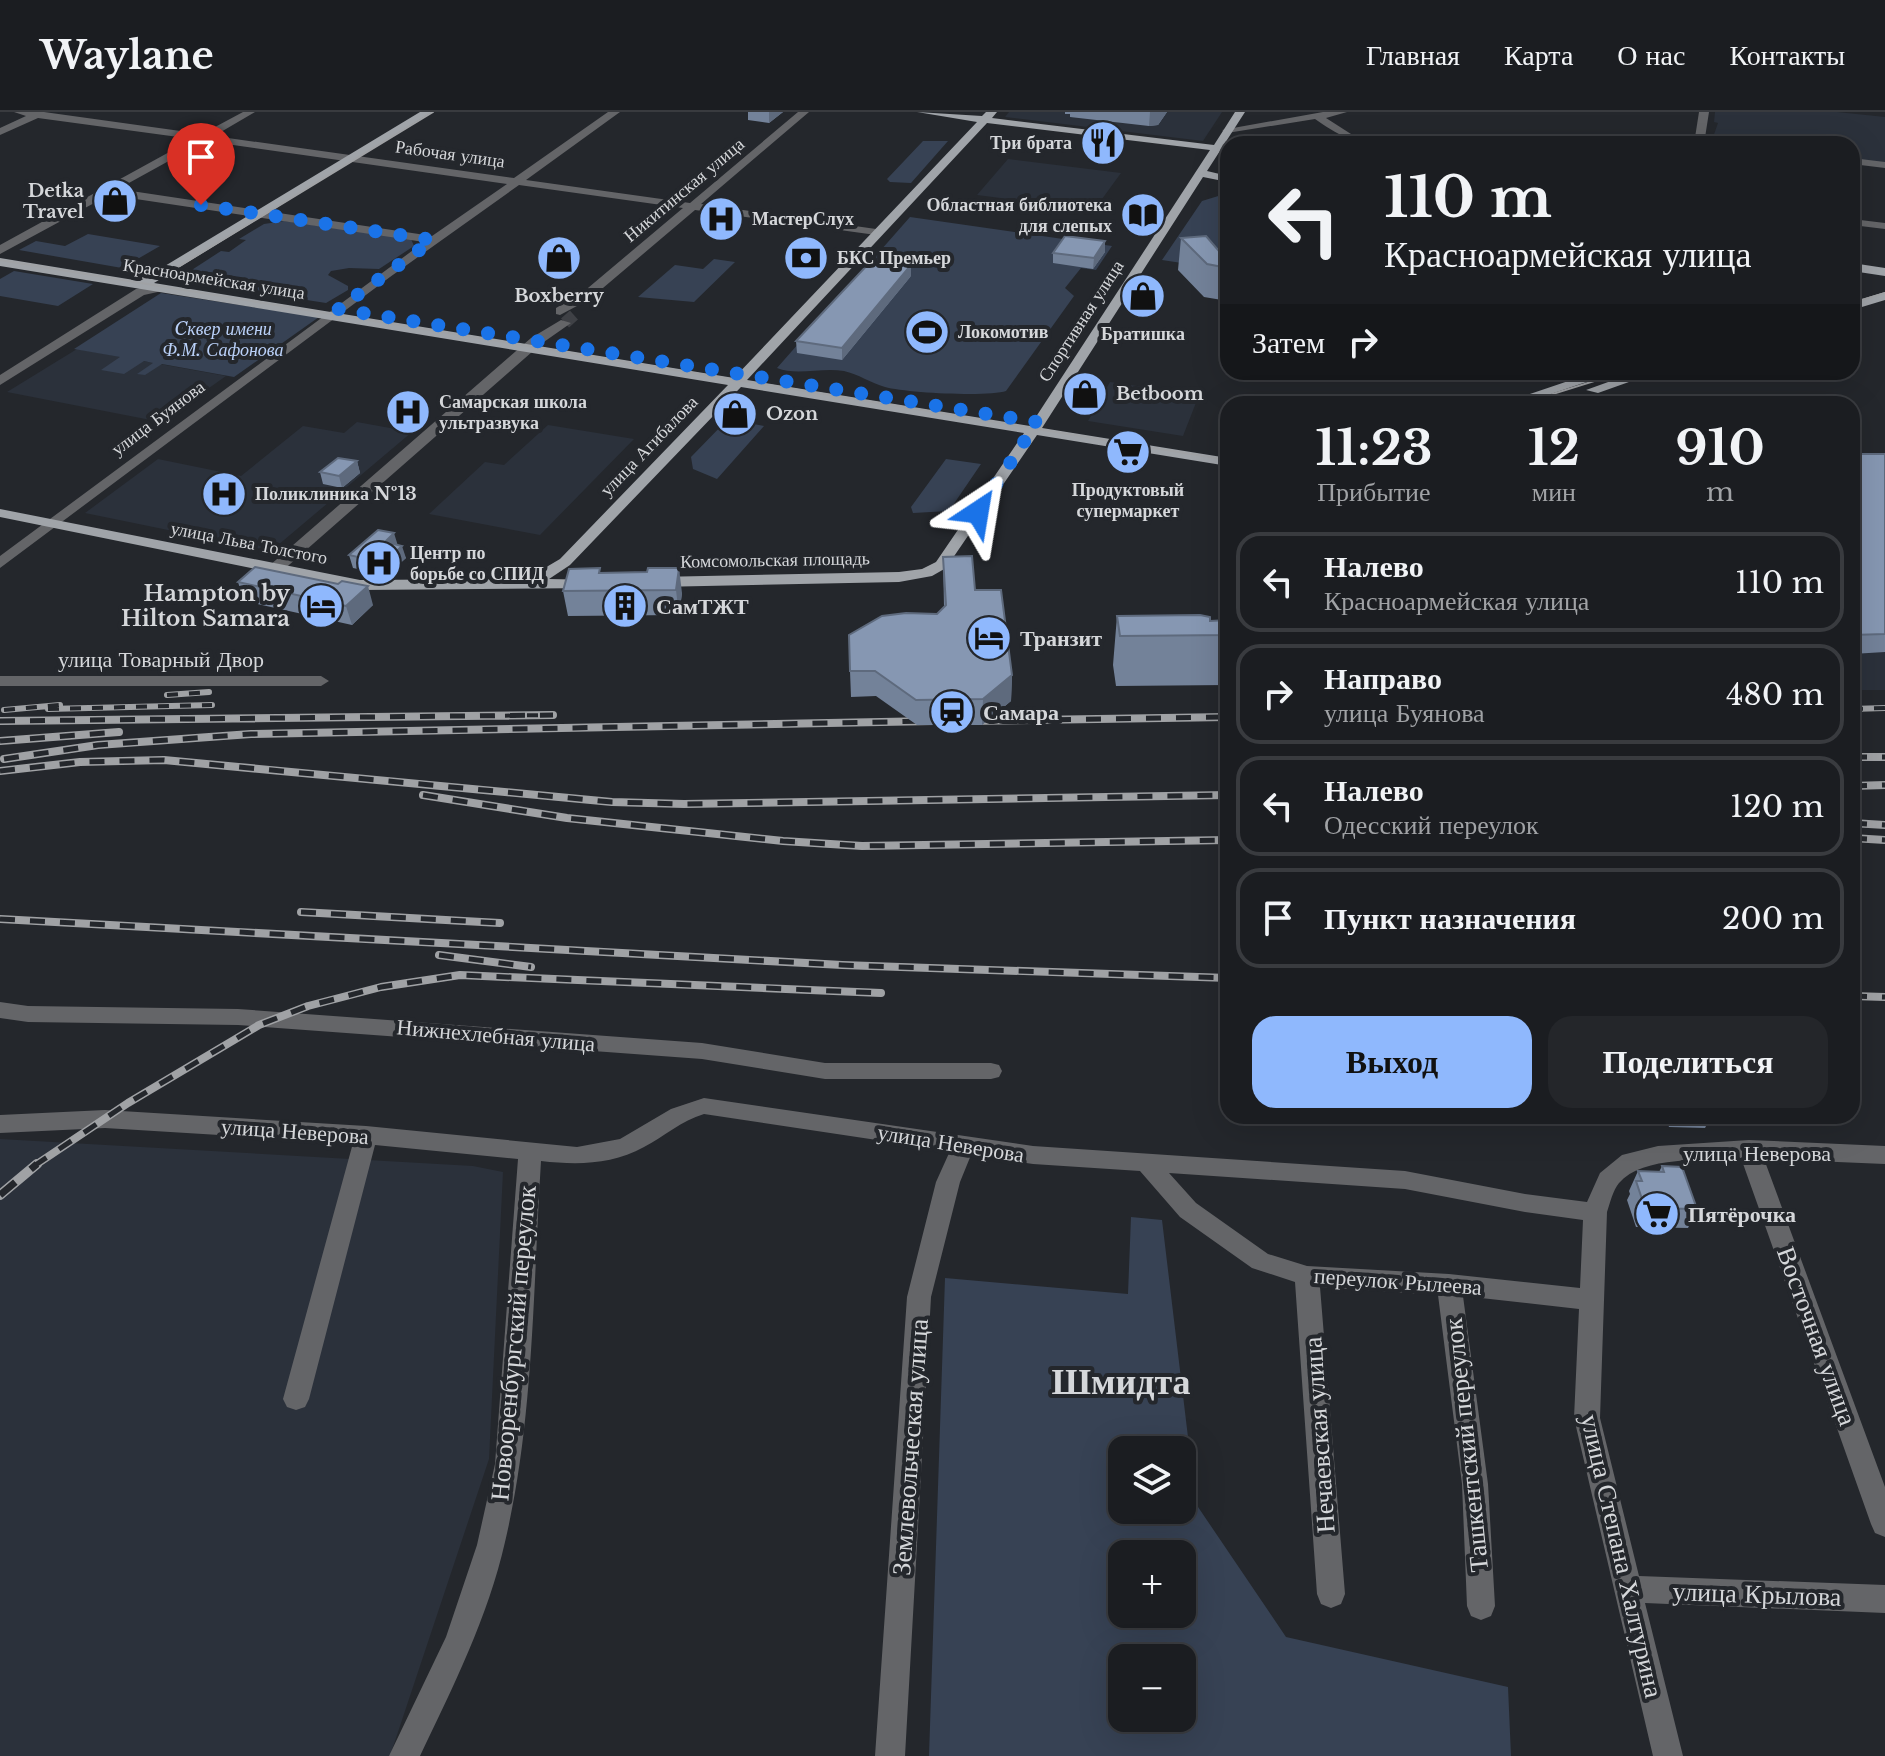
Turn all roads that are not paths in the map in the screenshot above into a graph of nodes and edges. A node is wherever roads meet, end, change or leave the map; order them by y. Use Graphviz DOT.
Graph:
graph roads {
  1 [pos="250,112"];
  2 [pos="427,112"];
  3 [pos="441,112"];
  4 [pos="615,112"];
  5 [pos="804,112"];
  6 [pos="922,112"];
  7 [pos="1271,112"];
  8 [pos="1342,112"];
  9 [pos="1704,112"];
  10 [pos="32,113"];
  11 [pos="1238,114"];
  12 [pos="988,116"];
  13 [pos="1317,116"];
  14 [pos="0,130"];
  15 [pos="1227,130"];
  16 [pos="1223,136"];
  17 [pos="1347,136"];
  18 [pos="1700,136"];
  19 [pos="202,138"];
  20 [pos="1220,141"];
  21 [pos="1216,148"];
  22 [pos="357,159"];
  23 [pos="1860,162"];
  24 [pos="1885,165"];
  25 [pos="1199,173"];
  26 [pos="1220,177"];
  27 [pos="517,182"];
  28 [pos="107,191"];
  29 [pos="693,206"];
  30 [pos="265,215"];
  31 [pos="1860,223"];
  32 [pos="1885,226"];
  33 [pos="876,232"];
  34 [pos="433,240"];
  35 [pos="0,252"];
  36 [pos="0,262"];
  37 [pos="1860,268"];
  38 [pos="1885,271"];
  39 [pos="152,285"];
  40 [pos="1885,286"];
  41 [pos="1860,294"];
  42 [pos="1883,298"];
  43 [pos="1860,304"];
  44 [pos="333,313"];
  45 [pos="535,342"];
  46 [pos="740,379"];
  47 [pos="1584,380"];
  48 [pos="1624,380"];
  49 [pos="0,381"];
  50 [pos="1532,396"];
  51 [pos="1573,396"];
  52 [pos="1035,426"];
  53 [pos="1220,452"];
  54 [pos="1220,461"];
  55 [pos="0,513"];
  56 [pos="52,524"];
  57 [pos="952,550"];
  58 [pos="565,562"];
  59 [pos="0,563"];
  60 [pos="275,569"];
  61 [pos="639,582"];
  62 [pos="589,583"];
  63 [pos="607,583"];
  64 [pos="525,584"];
  65 [pos="0,681"];
  66 [pos="321,681"];
  67 [pos="0,1010"];
  68 [pos="991,1071"];
  69 [pos="0,1124"];
  70 [pos="366,1135"];
  71 [pos="964,1145"];
  72 [pos="1749,1149"];
  73 [pos="530,1152"];
  74 [pos="1885,1155"];
  75 [pos="1148,1165"];
  76 [pos="1595,1212"];
  77 [pos="1307,1276"];
  78 [pos="1449,1284"];
  79 [pos="1591,1300"];
  80 [pos="296,1399"];
  81 [pos="1885,1524"];
  82 [pos="1629,1589"];
  83 [pos="1331,1594"];
  84 [pos="1885,1599"];
  85 [pos="1481,1606"];
  86 [pos="404,1756"];
  87 [pos="890,1756"];
  88 [pos="1668,1756"];
  1 -- 19 [label="street"];
  2 -- 22 [label="main road"];
  3 -- 22 [label="main road"];
  4 -- 27 [label="street, улица Буянова"];
  5 -- 29 [label="street, Никитинская улица"];
  6 -- 12 [label="main road"];
  7 -- 11 [label="street"];
  8 -- 13 [label="street"];
  9 -- 18 [label="street"];
  10 -- 14 [label="street"];
  10 -- 19 [label="street, Рабочая улица"];
  11 -- 15 [label="main road, Спортивная улица"];
  12 -- 21 [label="main road"];
  12 -- 33 [label="main road, улица Агибалова"];
  13 -- 15 [label="street"];
  13 -- 17 [label="street"];
  15 -- 16 [label="main road, Спортивная улица"];
  19 -- 22 [label="street, Рабочая улица"];
  19 -- 28 [label="street"];
  20 -- 21 [label="main road, Спортивная улица"];
  21 -- 25 [label="main road, Спортивная улица"];
  22 -- 27 [label="street, Рабочая улица"];
  22 -- 30 [label="main road"];
  23 -- 24 [label="street"];
  25 -- 26 [label="main road"];
  25 -- 52 [label="main road, Спортивная улица"];
  27 -- 29 [label="street, Рабочая улица"];
  27 -- 34 [label="street, улица Буянова"];
  28 -- 30 [label="street"];
  28 -- 35 [label="street"];
  29 -- 33 [label="street, Рабочая улица"];
  29 -- 45 [label="street, Никитинская улица"];
  30 -- 34 [label="street"];
  30 -- 39 [label="main road"];
  30 -- 39 [label="main road"];
  31 -- 32 [label="street"];
  33 -- 46 [label="main road, улица Агибалова"];
  34 -- 44 [label="street, улица Буянова"];
  35 -- 39 [label="main road, Красноармейская улица"];
  36 -- 39 [label="main road, Красноармейская улица"];
  37 -- 38 [label="main road"];
  39 -- 44 [label="main road, Красноармейская улица"];
  39 -- 49 [label="street"];
  40 -- 41 [label="main road"];
  42 -- 43 [label="main road"];
  44 -- 45 [label="main road, Красноармейская улица"];
  44 -- 56 [label="street, улица Буянова"];
  45 -- 46 [label="main road, Красноармейская улица"];
  45 -- 60 [label="street, Никитинская улица"];
  46 -- 52 [label="main road, Красноармейская улица"];
  46 -- 58 [label="main road, улица Агибалова"];
  47 -- 50 [label="main road"];
  48 -- 51 [label="main road"];
  52 -- 53 [label="main road, Красноармейская улица"];
  52 -- 54 [label="main road, Красноармейская улица"];
  52 -- 57 [label="main road, Спортивная улица"];
  55 -- 56 [label="main road, улица Льва Толстого"];
  56 -- 59 [label="street, улица Буянова"];
  56 -- 60 [label="main road, улица Льва Толстого"];
  57 -- 61 [label="main road, Комсомольская площадь"];
  58 -- 62 [label="main road"];
  58 -- 64 [label="main road, улица Агибалова"];
  60 -- 64 [label="main road, улица Льва Толстого"];
  62 -- 63 [label="main road"];
  62 -- 64 [label="main road, улица Льва Толстого"];
  65 -- 66 [label="street, улица Товарный Двор"];
  67 -- 68 [label="street, Нижнехлебная улица"];
  69 -- 70 [label="street, улица Неверова"];
  70 -- 73 [label="street, улица Неверова"];
  70 -- 80 [label="street"];
  71 -- 73 [label="street, улица Неверова"];
  71 -- 75 [label="street, улица Неверова"];
  71 -- 87 [label="street, Землевольческая улица"];
  72 -- 74 [label="street, улица Неверова"];
  72 -- 76 [label="street, улица Неверова"];
  72 -- 81 [label="street, Восточная улица"];
  73 -- 86 [label="street, Новооренбургский переулок"];
  75 -- 76 [label="street, улица Неверова"];
  75 -- 77 [label="street, переулок Рылеева"];
  76 -- 79 [label="street, улица Степана Халтурина"];
  77 -- 78 [label="street, переулок Рылеева"];
  77 -- 83 [label="street, Нечаевская улица"];
  78 -- 79 [label="street, переулок Рылеева"];
  78 -- 85 [label="street, Ташкентский переулок"];
  79 -- 82 [label="street, улица Степана Халтурина"];
  82 -- 84 [label="street, улица Крылова"];
  82 -- 88 [label="street, улица Степана Халтурина"];
}
